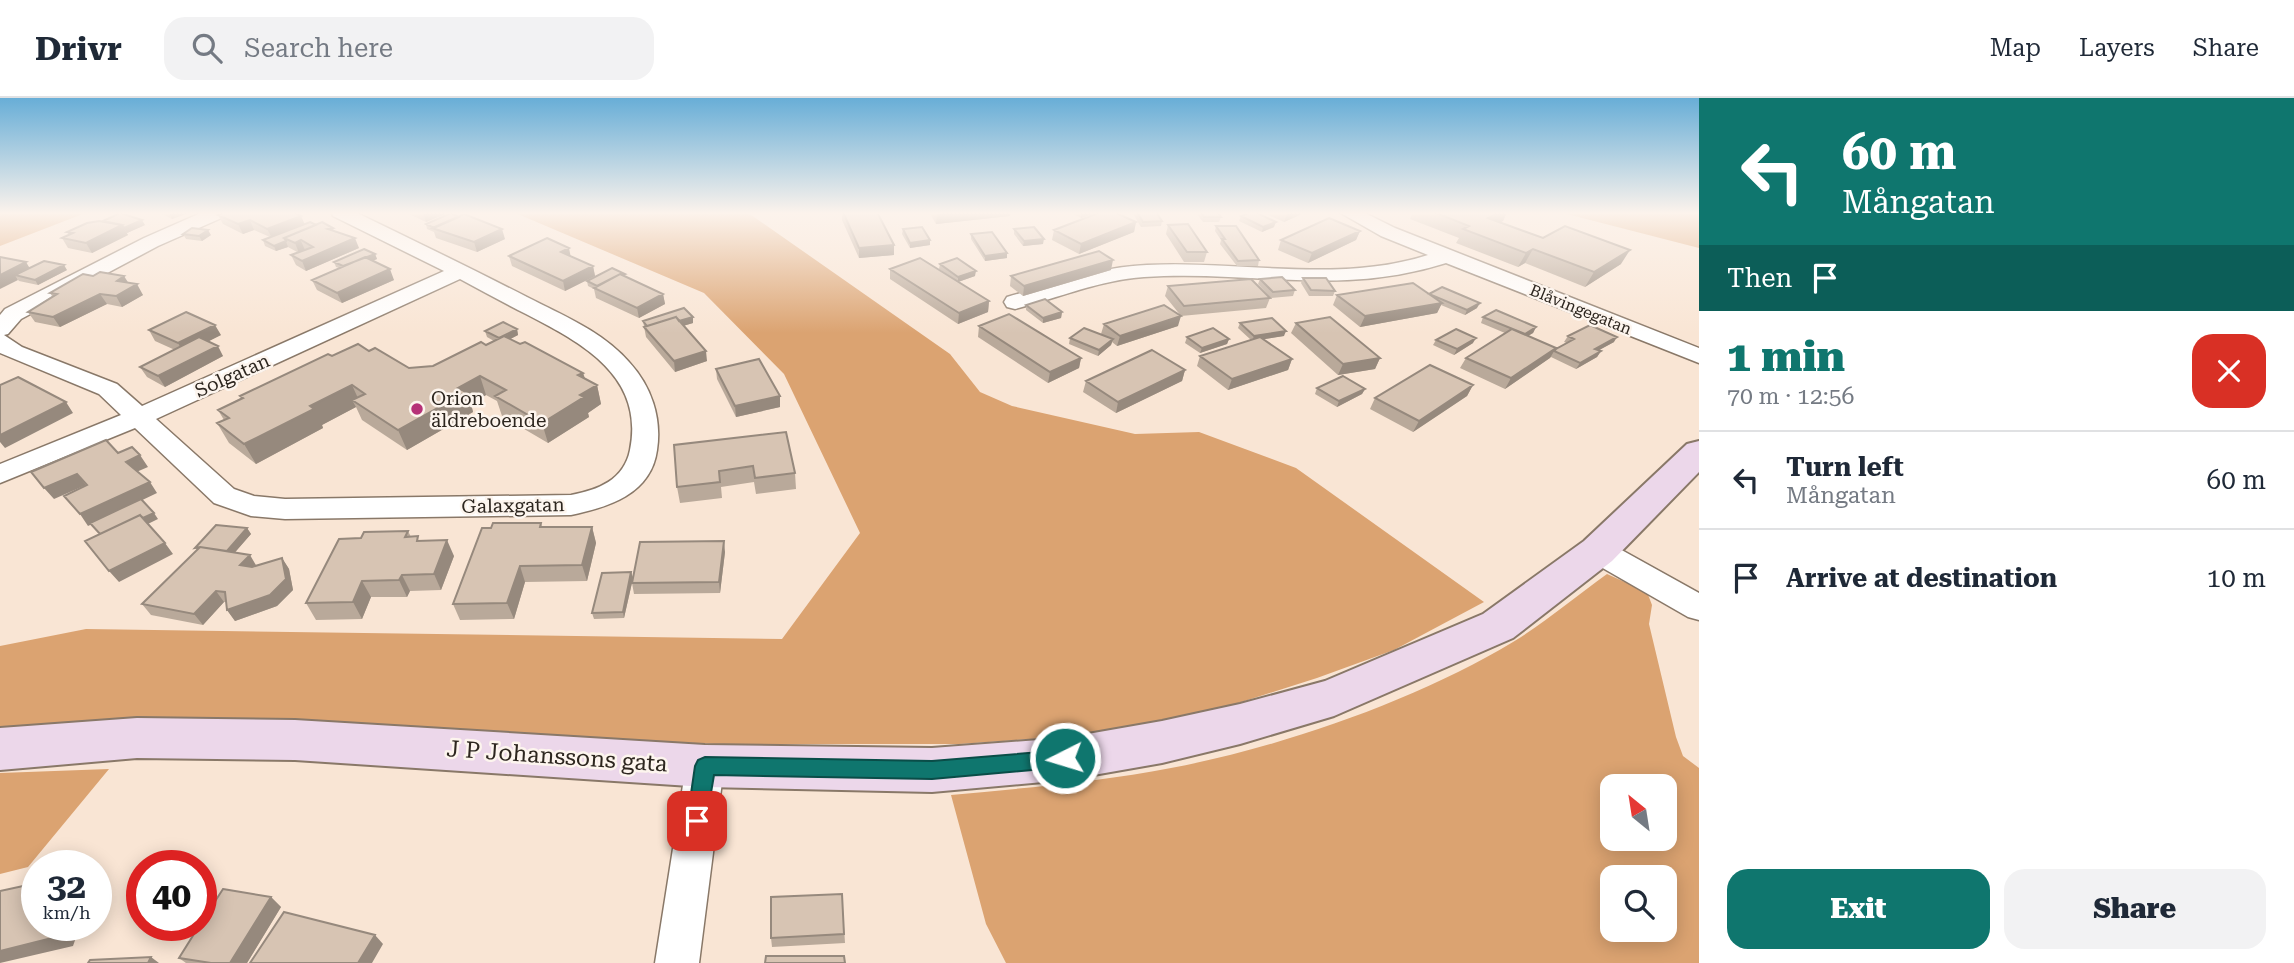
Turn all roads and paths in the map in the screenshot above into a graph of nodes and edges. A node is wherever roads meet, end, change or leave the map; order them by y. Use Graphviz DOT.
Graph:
graph roads {
  1 [pos="130,252"];
  2 [pos="423,252"];
  3 [pos="1437,252"];
  4 [pos="1446,256"];
  5 [pos="461,271"];
  6 [pos="1015,302"];
  7 [pos="0,329"];
  8 [pos="0,341"];
  9 [pos="1699,356"];
  10 [pos="138,418"];
  11 [pos="1699,452"];
  12 [pos="0,474"];
  13 [pos="1598,551"];
  14 [pos="1699,608"];
  15 [pos="0,749"];
  16 [pos="705,766"];
  17 [pos="677,963"];
  1 -- 7 [label="street"];
  2 -- 5 [label="street, Galaxgatan"];
  3 -- 4 [label="street, Blåvingegatan"];
  4 -- 6 [label="street"];
  4 -- 9 [label="street, Blåvingegatan"];
  5 -- 10 [label="street, Solgatan"];
  5 -- 10 [label="street, Galaxgatan"];
  8 -- 10 [label="street, Galaxgatan"];
  10 -- 12 [label="street, Solgatan"];
  11 -- 13 [label="street, J P Johanssons gata"];
  13 -- 14 [label="street"];
  13 -- 16 [label="street, J P Johanssons gata"];
  15 -- 16 [label="street, J P Johanssons gata"];
  16 -- 17 [label="street"];
}
